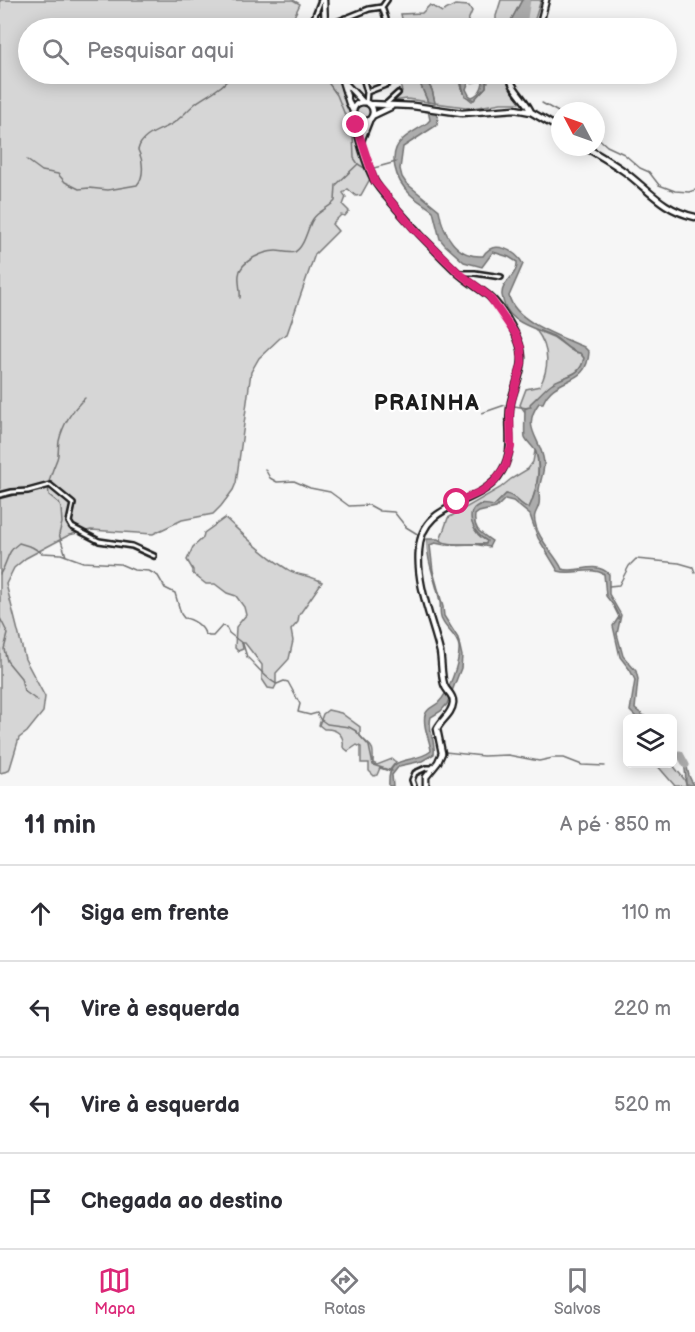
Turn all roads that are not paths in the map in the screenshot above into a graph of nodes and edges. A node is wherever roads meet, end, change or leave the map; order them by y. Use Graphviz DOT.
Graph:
graph roads {
  1 [pos="323,0"];
  2 [pos="387,0"];
  3 [pos="546,0"];
  4 [pos="382,7"];
  5 [pos="315,18"];
  6 [pos="324,18"];
  7 [pos="345,18"];
  8 [pos="386,18"];
  9 [pos="542,18"];
  10 [pos="343,84"];
  11 [pos="346,84"];
  12 [pos="365,84"];
  13 [pos="388,84"];
  14 [pos="512,84"];
  15 [pos="367,92"];
  16 [pos="398,93"];
  17 [pos="366,103"];
  18 [pos="385,105"];
  19 [pos="393,106"];
  20 [pos="353,111"];
  21 [pos="531,112"];
  22 [pos="371,118"];
  23 [pos="356,119"];
  24 [pos="551,124"];
  25 [pos="361,141"];
  26 [pos="599,156"];
  27 [pos="695,217"];
  28 [pos="459,273"];
  29 [pos="501,277"];
  30 [pos="0,495"];
  31 [pos="154,556"];
  32 [pos="432,768"];
  33 [pos="414,786"];
  34 [pos="426,786"];
  1 -- 5 [label="street"];
  1 -- 6 [label="street"];
  2 -- 4 [label="street"];
  3 -- 9 [label="street"];
  4 -- 7 [label="street"];
  4 -- 8 [label="street"];
  10 -- 20 [label="street"];
  11 -- 17 [label="street"];
  12 -- 15 [label="street"];
  13 -- 15 [label="street"];
  14 -- 21 [label="street"];
  15 -- 17 [label="street"];
  16 -- 18 [label="street"];
  17 -- 18 [label="street"];
  17 -- 20 [label="street"];
  17 -- 22 [label="street"];
  18 -- 19 [label="street"];
  19 -- 21 [label="street"];
  19 -- 22 [label="street"];
  20 -- 23 [label="street"];
  21 -- 24 [label="street"];
  22 -- 23 [label="street"];
  22 -- 25 [label="street"];
  23 -- 25 [label="street"];
  25 -- 28 [label="street"];
  26 -- 27 [label="street"];
  28 -- 29 [label="street"];
  28 -- 32 [label="street"];
  30 -- 31 [label="street"];
  32 -- 33 [label="street"];
  32 -- 34 [label="street"];
}
